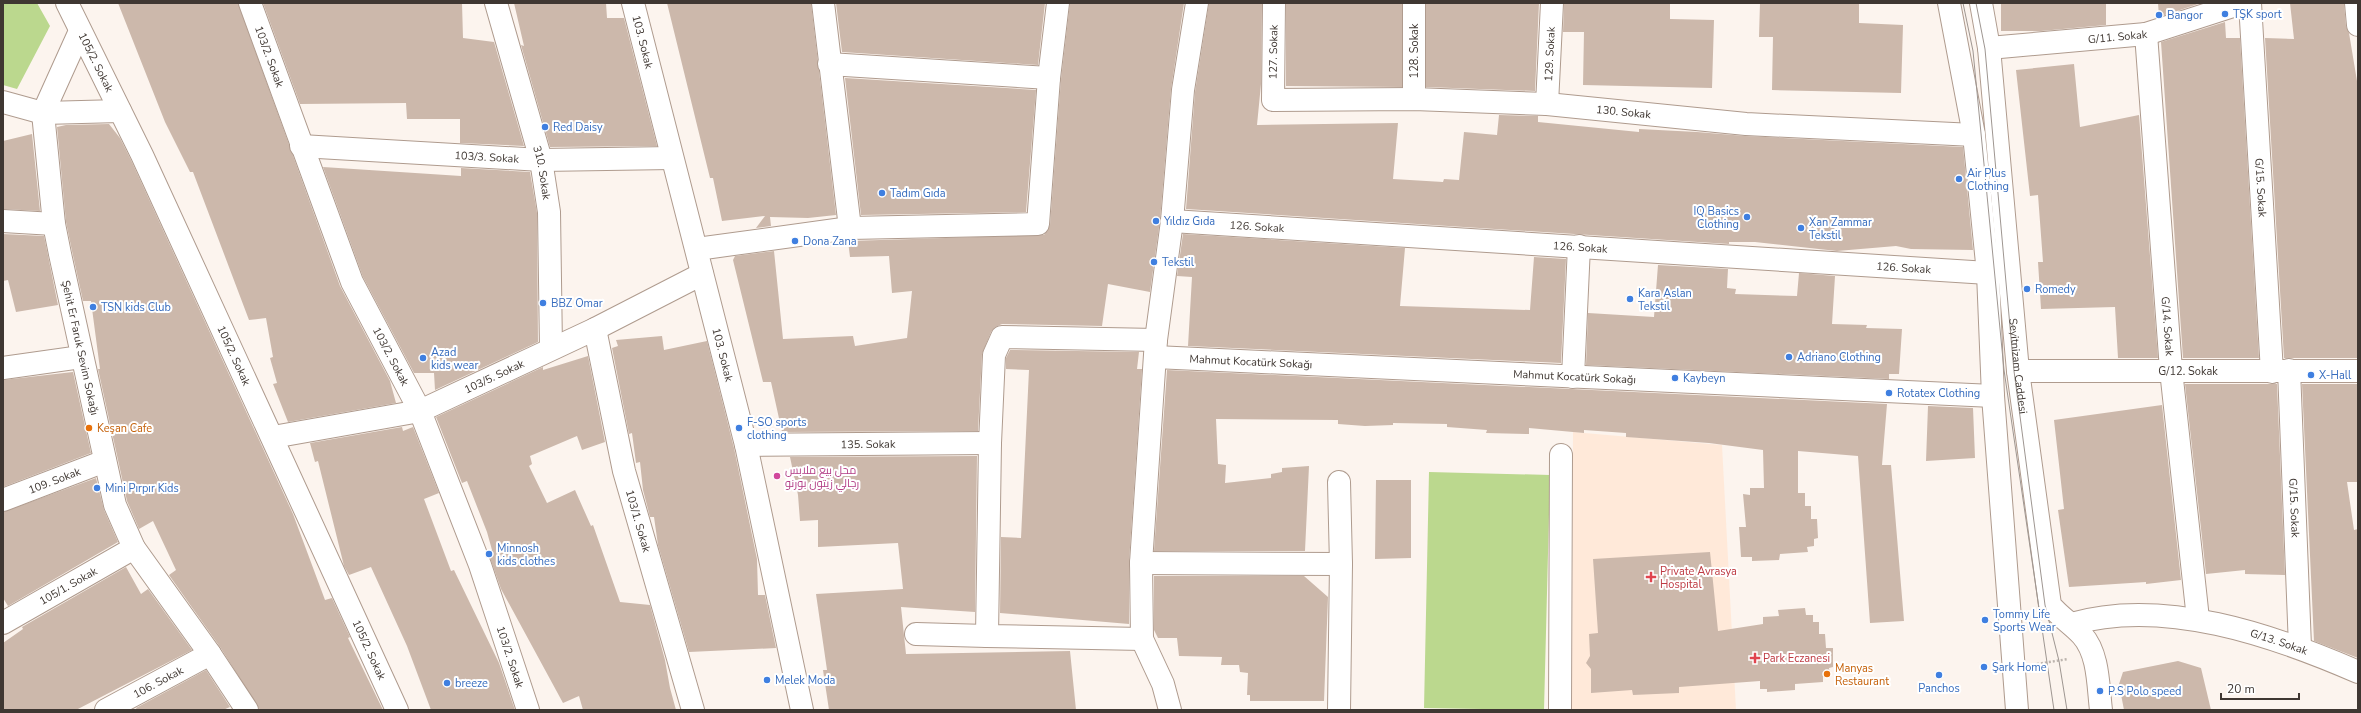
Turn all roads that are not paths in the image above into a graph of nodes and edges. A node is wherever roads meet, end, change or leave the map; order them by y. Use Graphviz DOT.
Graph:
graph roads {
  1 [pos="67,3"];
  2 [pos="250,3"];
  3 [pos="496,3"];
  4 [pos="633,3"];
  5 [pos="823,3"];
  6 [pos="1058,3"];
  7 [pos="1197,3"];
  8 [pos="1274,3"];
  9 [pos="1414,3"];
  10 [pos="1552,3"];
  11 [pos="1949,3"];
  12 [pos="1981,3"];
  13 [pos="2242,3"];
  14 [pos="2250,3"];
  15 [pos="2356,3"];
  16 [pos="2358,25"];
  17 [pos="80,31"];
  18 [pos="2146,34"];
  19 [pos="1989,48"];
  20 [pos="829,64"];
  21 [pos="1049,78"];
  22 [pos="1414,99"];
  23 [pos="1273,100"];
  24 [pos="3,102"];
  25 [pos="1547,104"];
  26 [pos="120,111"];
  27 [pos="43,113"];
  28 [pos="1974,135"];
  29 [pos="301,146"];
  30 [pos="672,158"];
  31 [pos="540,160"];
  32 [pos="3,221"];
  33 [pos="1172,221"];
  34 [pos="54,224"];
  35 [pos="850,228"];
  36 [pos="1578,246"];
  37 [pos="697,249"];
  38 [pos="1988,273"];
  39 [pos="702,274"];
  40 [pos="596,329"];
  41 [pos="551,348"];
  42 [pos="1155,349"];
  43 [pos="81,357"];
  44 [pos="3,368"];
  45 [pos="2171,370"];
  46 [pos="2018,371"];
  47 [pos="2280,371"];
  48 [pos="2358,371"];
  49 [pos="1573,377"];
  50 [pos="1993,396"];
  51 [pos="420,411"];
  52 [pos="273,437"];
  53 [pos="990,443"];
  54 [pos="746,445"];
  55 [pos="1561,455"];
  56 [pos="105,461"];
  57 [pos="1339,482"];
  58 [pos="3,500"];
  59 [pos="134,548"];
  60 [pos="1141,563"];
  61 [pos="1341,564"];
  62 [pos="5,618"];
  63 [pos="2198,619"];
  64 [pos="2071,624"];
  65 [pos="916,634"];
  66 [pos="987,636"];
  67 [pos="1142,639"];
  68 [pos="2300,647"];
  69 [pos="210,654"];
  70 [pos="2358,672"];
  71 [pos="114,709"];
  72 [pos="797,709"];
  73 [pos="247,710"];
  74 [pos="398,710"];
  75 [pos="528,710"];
  76 [pos="693,710"];
  77 [pos="1170,710"];
  78 [pos="1339,710"];
  79 [pos="1560,710"];
  80 [pos="2017,710"];
  81 [pos="2101,710"];
  1 -- 17 [label="street, 105/2. Sokak"];
  2 -- 29 [label="street, 103/2. Sokak"];
  3 -- 31 [label="street, 310. Sokak"];
  4 -- 30 [label="street, 103. Sokak"];
  5 -- 20 [label="street"];
  6 -- 21 [label="street"];
  7 -- 33 [label="street"];
  8 -- 23 [label="street, 127. Sokak"];
  9 -- 22 [label="street, 128. Sokak"];
  10 -- 25 [label="street, 129. Sokak"];
  11 -- 28 [label="street"];
  12 -- 19 [label="street, Seyitnizam Caddesi"];
  13 -- 18 [label="street, G/11. Sokak"];
  14 -- 47 [label="street, G/15. Sokak"];
  15 -- 16 [label="street"];
  17 -- 26 [label="street, 105/2. Sokak"];
  17 -- 27 [label="street"];
  18 -- 19 [label="street, G/11. Sokak"];
  18 -- 45 [label="street, G/14. Sokak"];
  19 -- 46 [label="street, Seyitnizam Caddesi"];
  20 -- 21 [label="street"];
  20 -- 35 [label="street"];
  21 -- 35 [label="street"];
  22 -- 23 [label="street, 130. Sokak"];
  22 -- 25 [label="street, 130. Sokak"];
  24 -- 27 [label="street"];
  25 -- 28 [label="street, 130. Sokak"];
  26 -- 27 [label="street"];
  26 -- 52 [label="street, 105/2. Sokak"];
  27 -- 34 [label="street, Şehit Er Faruk Sevim Sokağı"];
  28 -- 38 [label="street"];
  29 -- 31 [label="street, 103/3. Sokak"];
  29 -- 51 [label="street, 103/2. Sokak"];
  30 -- 31 [label="street, 103/3. Sokak"];
  30 -- 37 [label="street, 103. Sokak"];
  31 -- 41 [label="street, 310. Sokak"];
  32 -- 34 [label="street"];
  33 -- 36 [label="street, 126. Sokak"];
  33 -- 42 [label="street"];
  34 -- 43 [label="street, Şehit Er Faruk Sevim Sokağı"];
  35 -- 37 [label="street"];
  36 -- 38 [label="street, 126. Sokak"];
  36 -- 49 [label="street"];
  37 -- 39 [label="street, 103. Sokak"];
  38 -- 50 [label="street"];
  39 -- 40 [label="street, 103/5. Sokak"];
  39 -- 54 [label="street, 103. Sokak"];
  40 -- 41 [label="street, 103/5. Sokak"];
  40 -- 76 [label="street, 103/1. Sokak"];
  41 -- 51 [label="street, 103/5. Sokak"];
  42 -- 49 [label="street, Mahmut Kocatürk Sokağı"];
  42 -- 53 [label="street, Mahmut Kocatürk Sokağı"];
  42 -- 60 [label="street"];
  43 -- 44 [label="street"];
  43 -- 56 [label="street, Şehit Er Faruk Sevim Sokağı"];
  45 -- 46 [label="street, G/12. Sokak"];
  45 -- 47 [label="street, G/12. Sokak"];
  45 -- 63 [label="street, G/14. Sokak"];
  46 -- 64 [label="street, Seyitnizam Caddesi"];
  47 -- 48 [label="street, G/12. Sokak"];
  47 -- 68 [label="street, G/15. Sokak"];
  49 -- 50 [label="street, Mahmut Kocatürk Sokağı"];
  50 -- 80 [label="street"];
  51 -- 52 [label="street, 103/5. Sokak"];
  51 -- 75 [label="street, 103/2. Sokak"];
  52 -- 74 [label="street, 105/2. Sokak"];
  53 -- 54 [label="street, 135. Sokak"];
  53 -- 66 [label="street"];
  54 -- 72 [label="street, 103. Sokak"];
  55 -- 79 [label="street"];
  56 -- 58 [label="street, 109. Sokak"];
  56 -- 59 [label="street, Şehit Er Faruk Sevim Sokağı"];
  57 -- 61 [label="street"];
  59 -- 62 [label="street, 105/1. Sokak"];
  59 -- 69 [label="street, Şehit Er Faruk Sevim Sokağı"];
  60 -- 61 [label="street"];
  60 -- 67 [label="street"];
  61 -- 78 [label="street"];
  63 -- 64 [label="street, G/13. Sokak"];
  63 -- 68 [label="street, G/13. Sokak"];
  64 -- 81 [label="street, Seyitnizam Caddesi"];
  65 -- 66 [label="street"];
  66 -- 67 [label="street"];
  67 -- 77 [label="street"];
  68 -- 70 [label="street, G/13. Sokak"];
  69 -- 71 [label="street, 106. Sokak"];
  69 -- 73 [label="street, Şehit Er Faruk Sevim Sokağı"];
}
